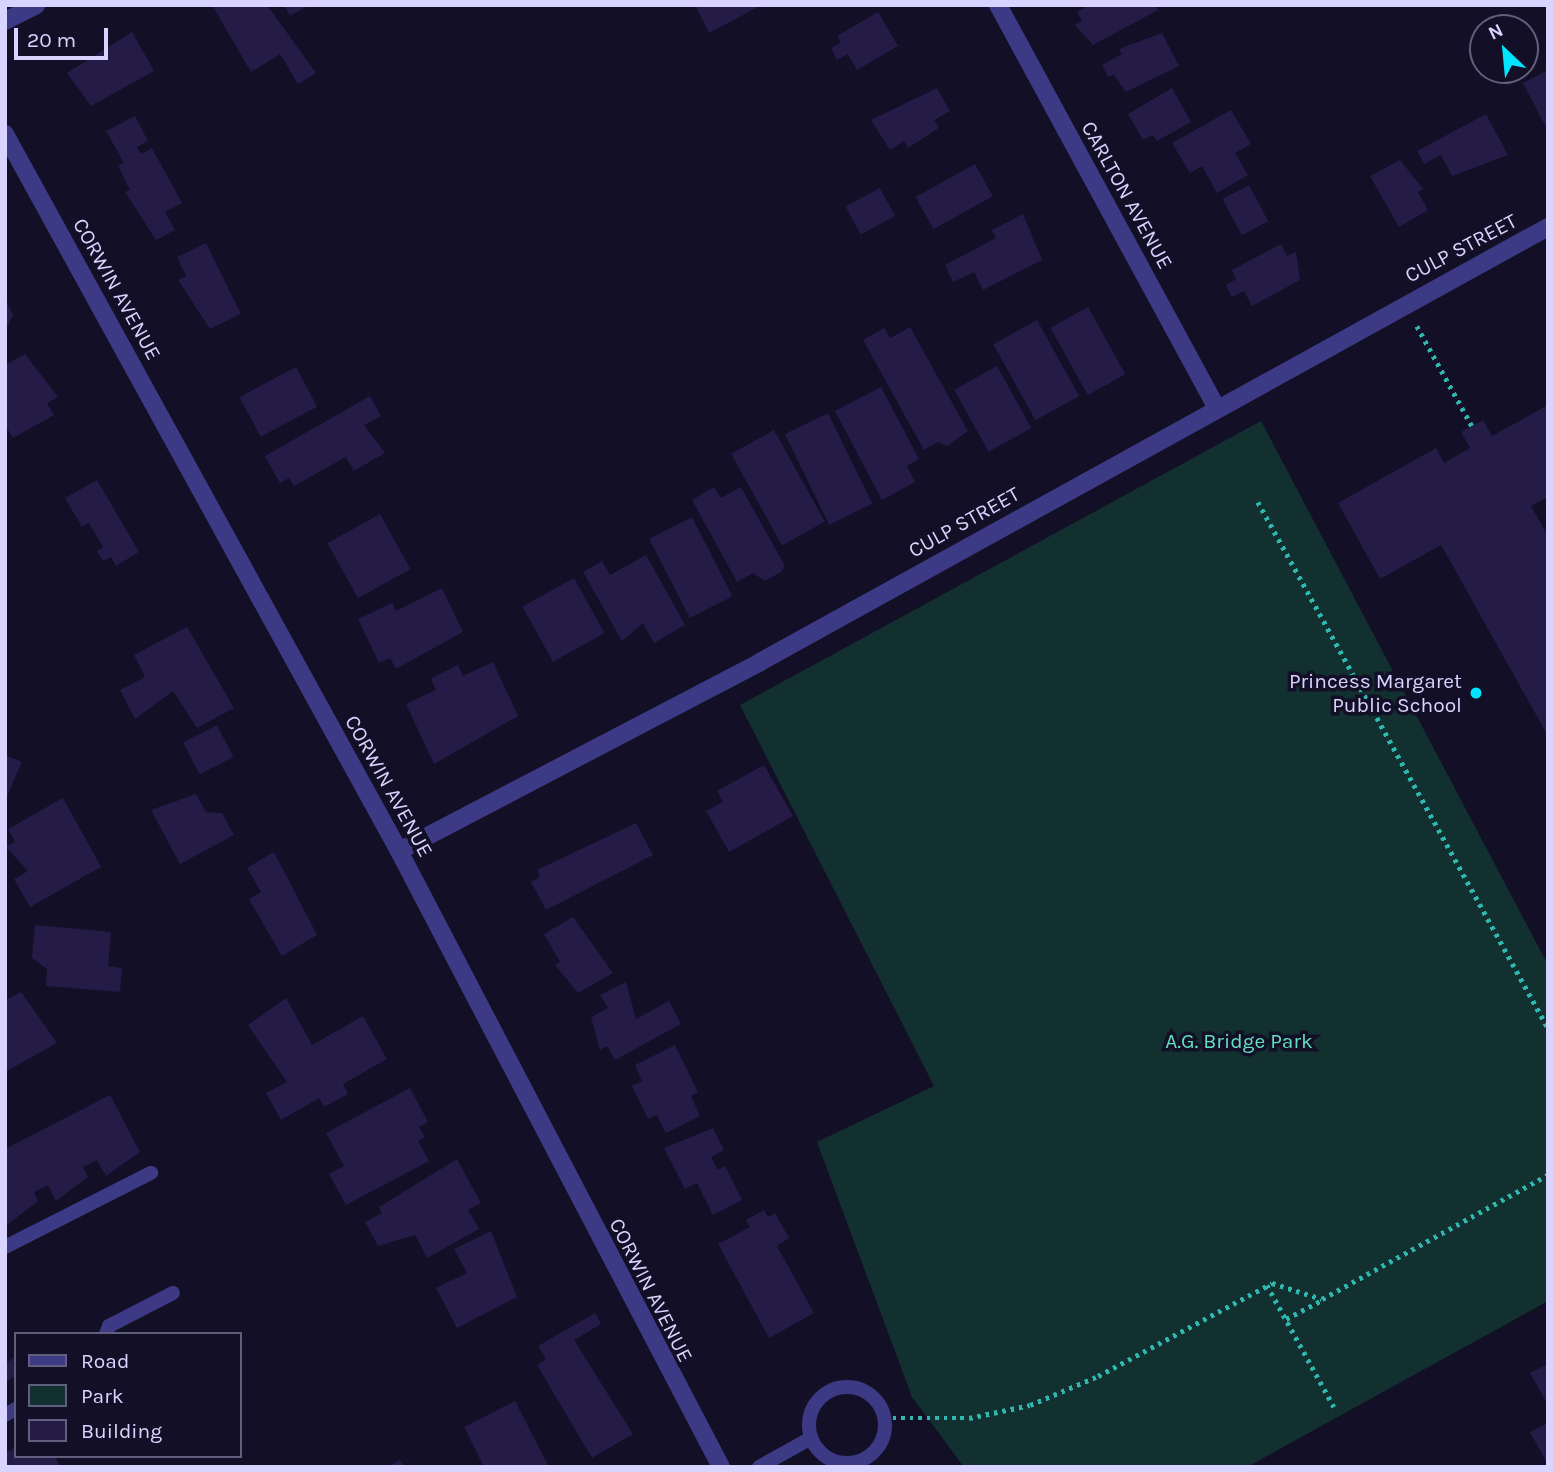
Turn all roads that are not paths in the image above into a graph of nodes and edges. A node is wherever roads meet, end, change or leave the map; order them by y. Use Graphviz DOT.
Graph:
graph roads {
  1 [pos="36,5"];
  2 [pos="998,5"];
  3 [pos="5,21"];
  4 [pos="5,134"];
  5 [pos="1548,227"];
  6 [pos="1216,406"];
  7 [pos="399,851"];
  8 [pos="151,1173"];
  9 [pos="5,1247"];
  10 [pos="173,1293"];
  11 [pos="107,1332"];
  12 [pos="811,1438"];
  13 [pos="721,1467"];
  14 [pos="759,1467"];
  1 -- 3 [label="street"];
  2 -- 6 [label="street, CARLTON AVENUE"];
  4 -- 7 [label="street, CORWIN AVENUE"];
  5 -- 6 [label="street, CULP STREET"];
  6 -- 7 [label="street, CULP STREET"];
  7 -- 13 [label="street, CORWIN AVENUE"];
  8 -- 9 [label="lane"];
  10 -- 11 [label="lane"];
  12 -- 12 [label="lane"];
  12 -- 14 [label="lane"];
}
